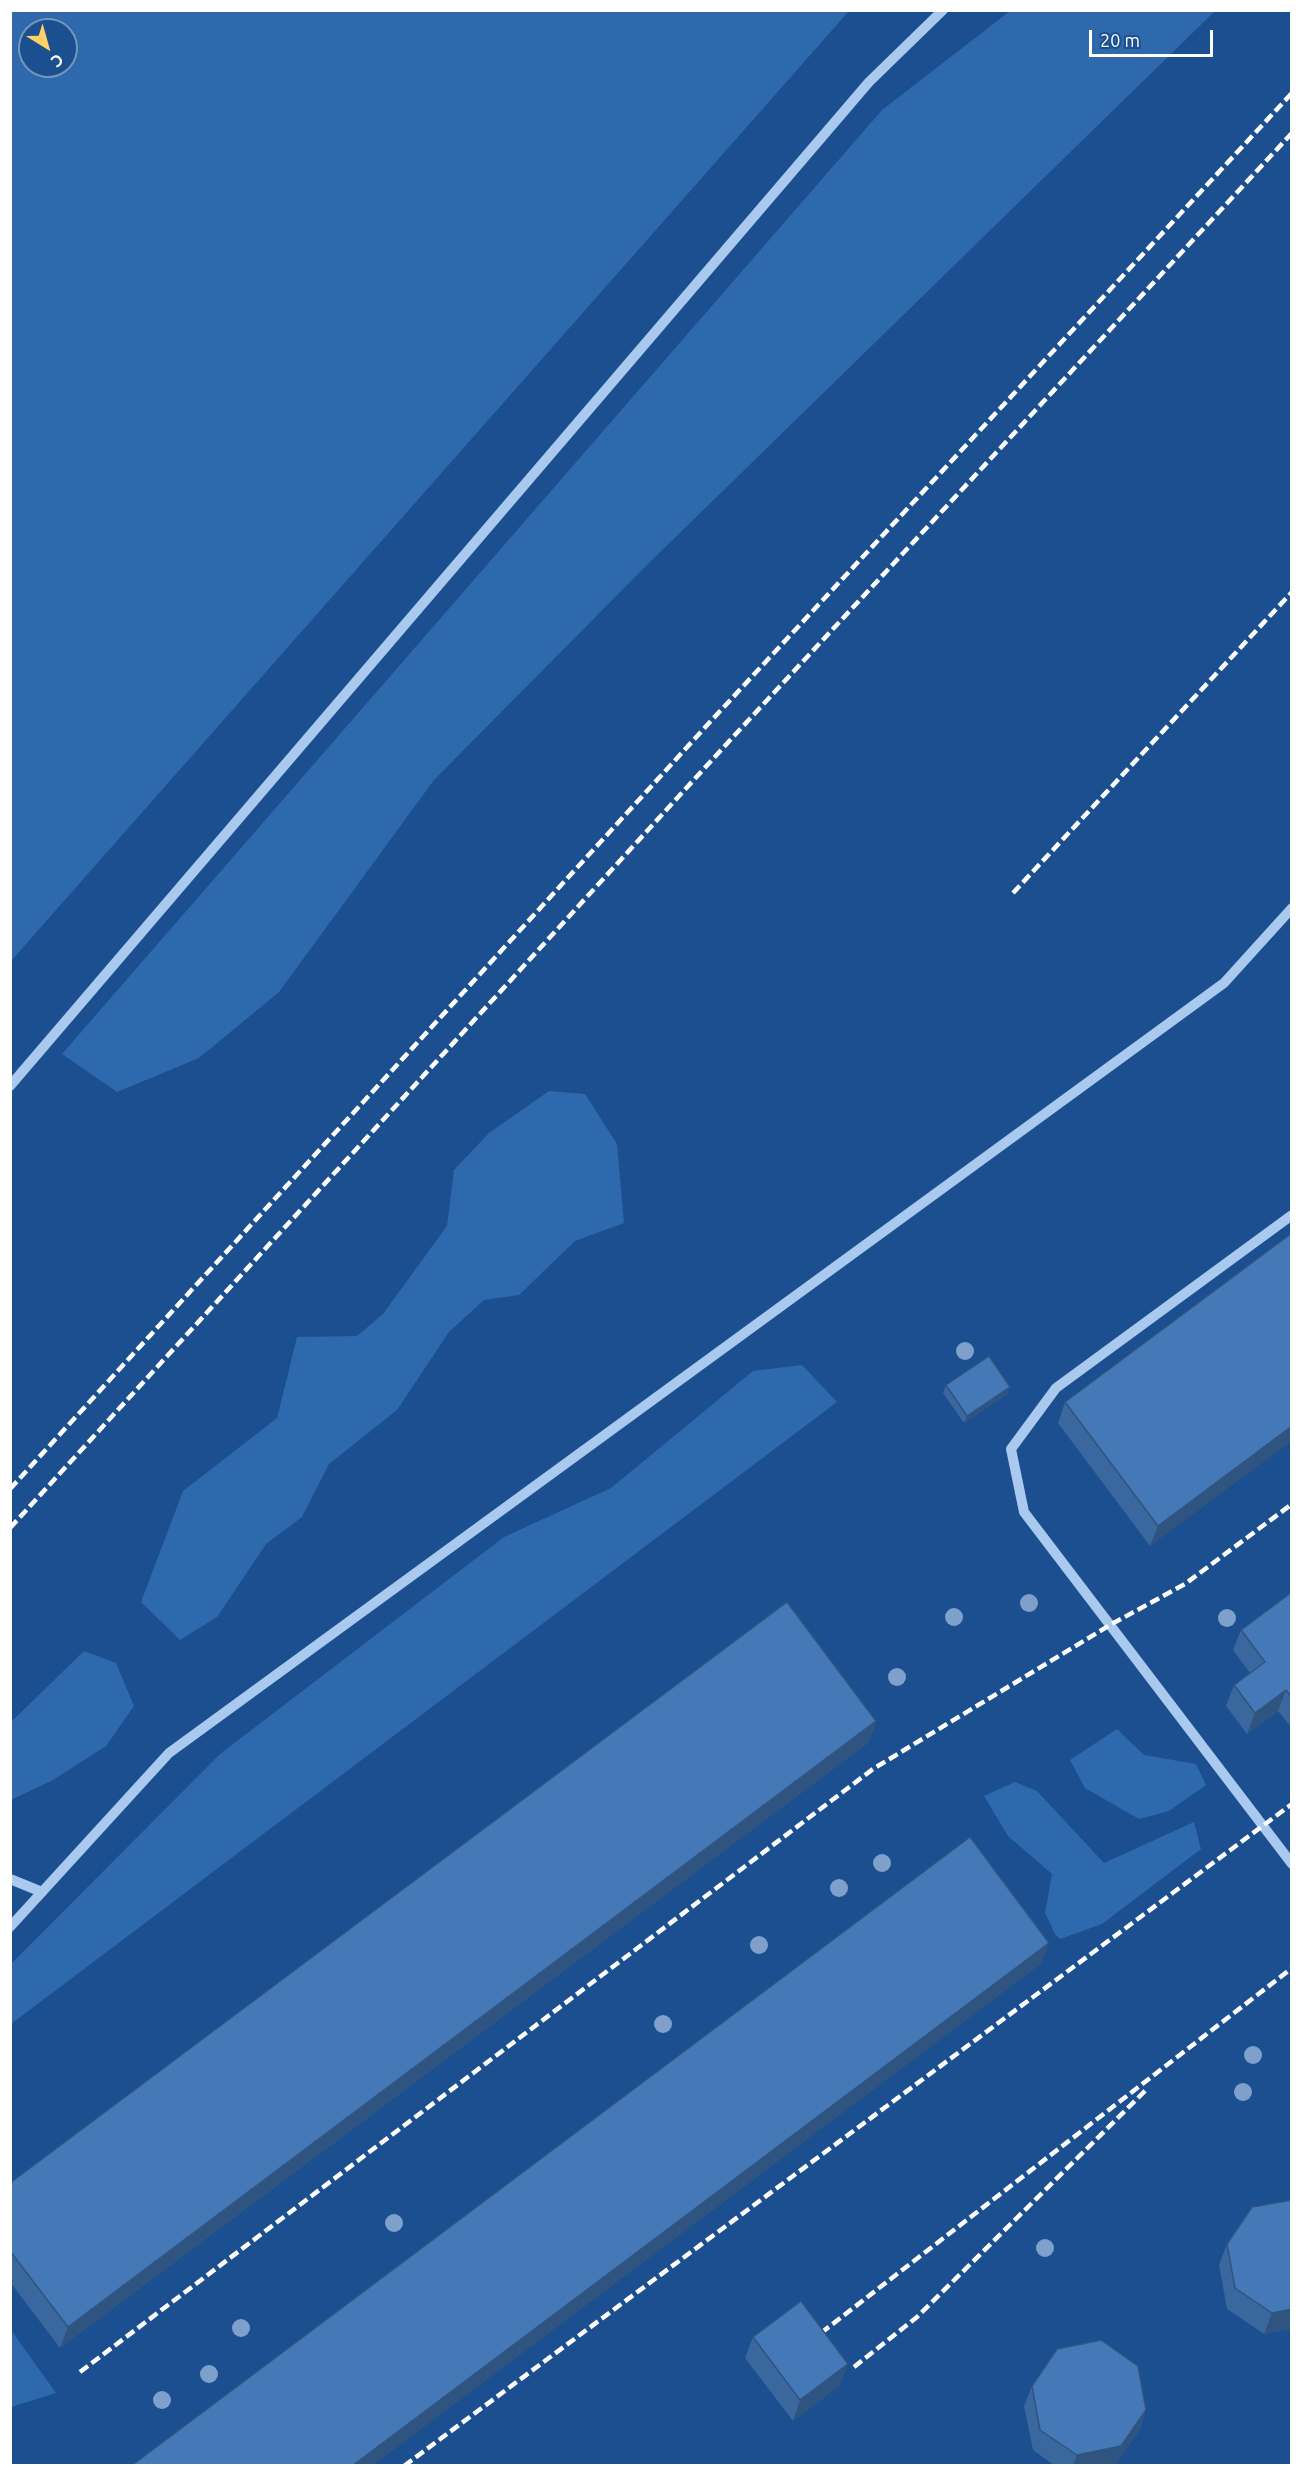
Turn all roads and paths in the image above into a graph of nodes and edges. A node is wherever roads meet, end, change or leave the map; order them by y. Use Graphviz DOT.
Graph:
graph roads {
  1 [pos="943,10"];
  2 [pos="1292,908"];
  3 [pos="10,1086"];
  4 [pos="1292,1215"];
  5 [pos="1292,1864"];
  6 [pos="10,1879"];
  7 [pos="42,1892"];
  8 [pos="10,1927"];
  1 -- 3 [label="street"];
  2 -- 7 [label="street"];
  4 -- 5 [label="street"];
  6 -- 7 [label="street"];
  7 -- 8 [label="street"];
}
